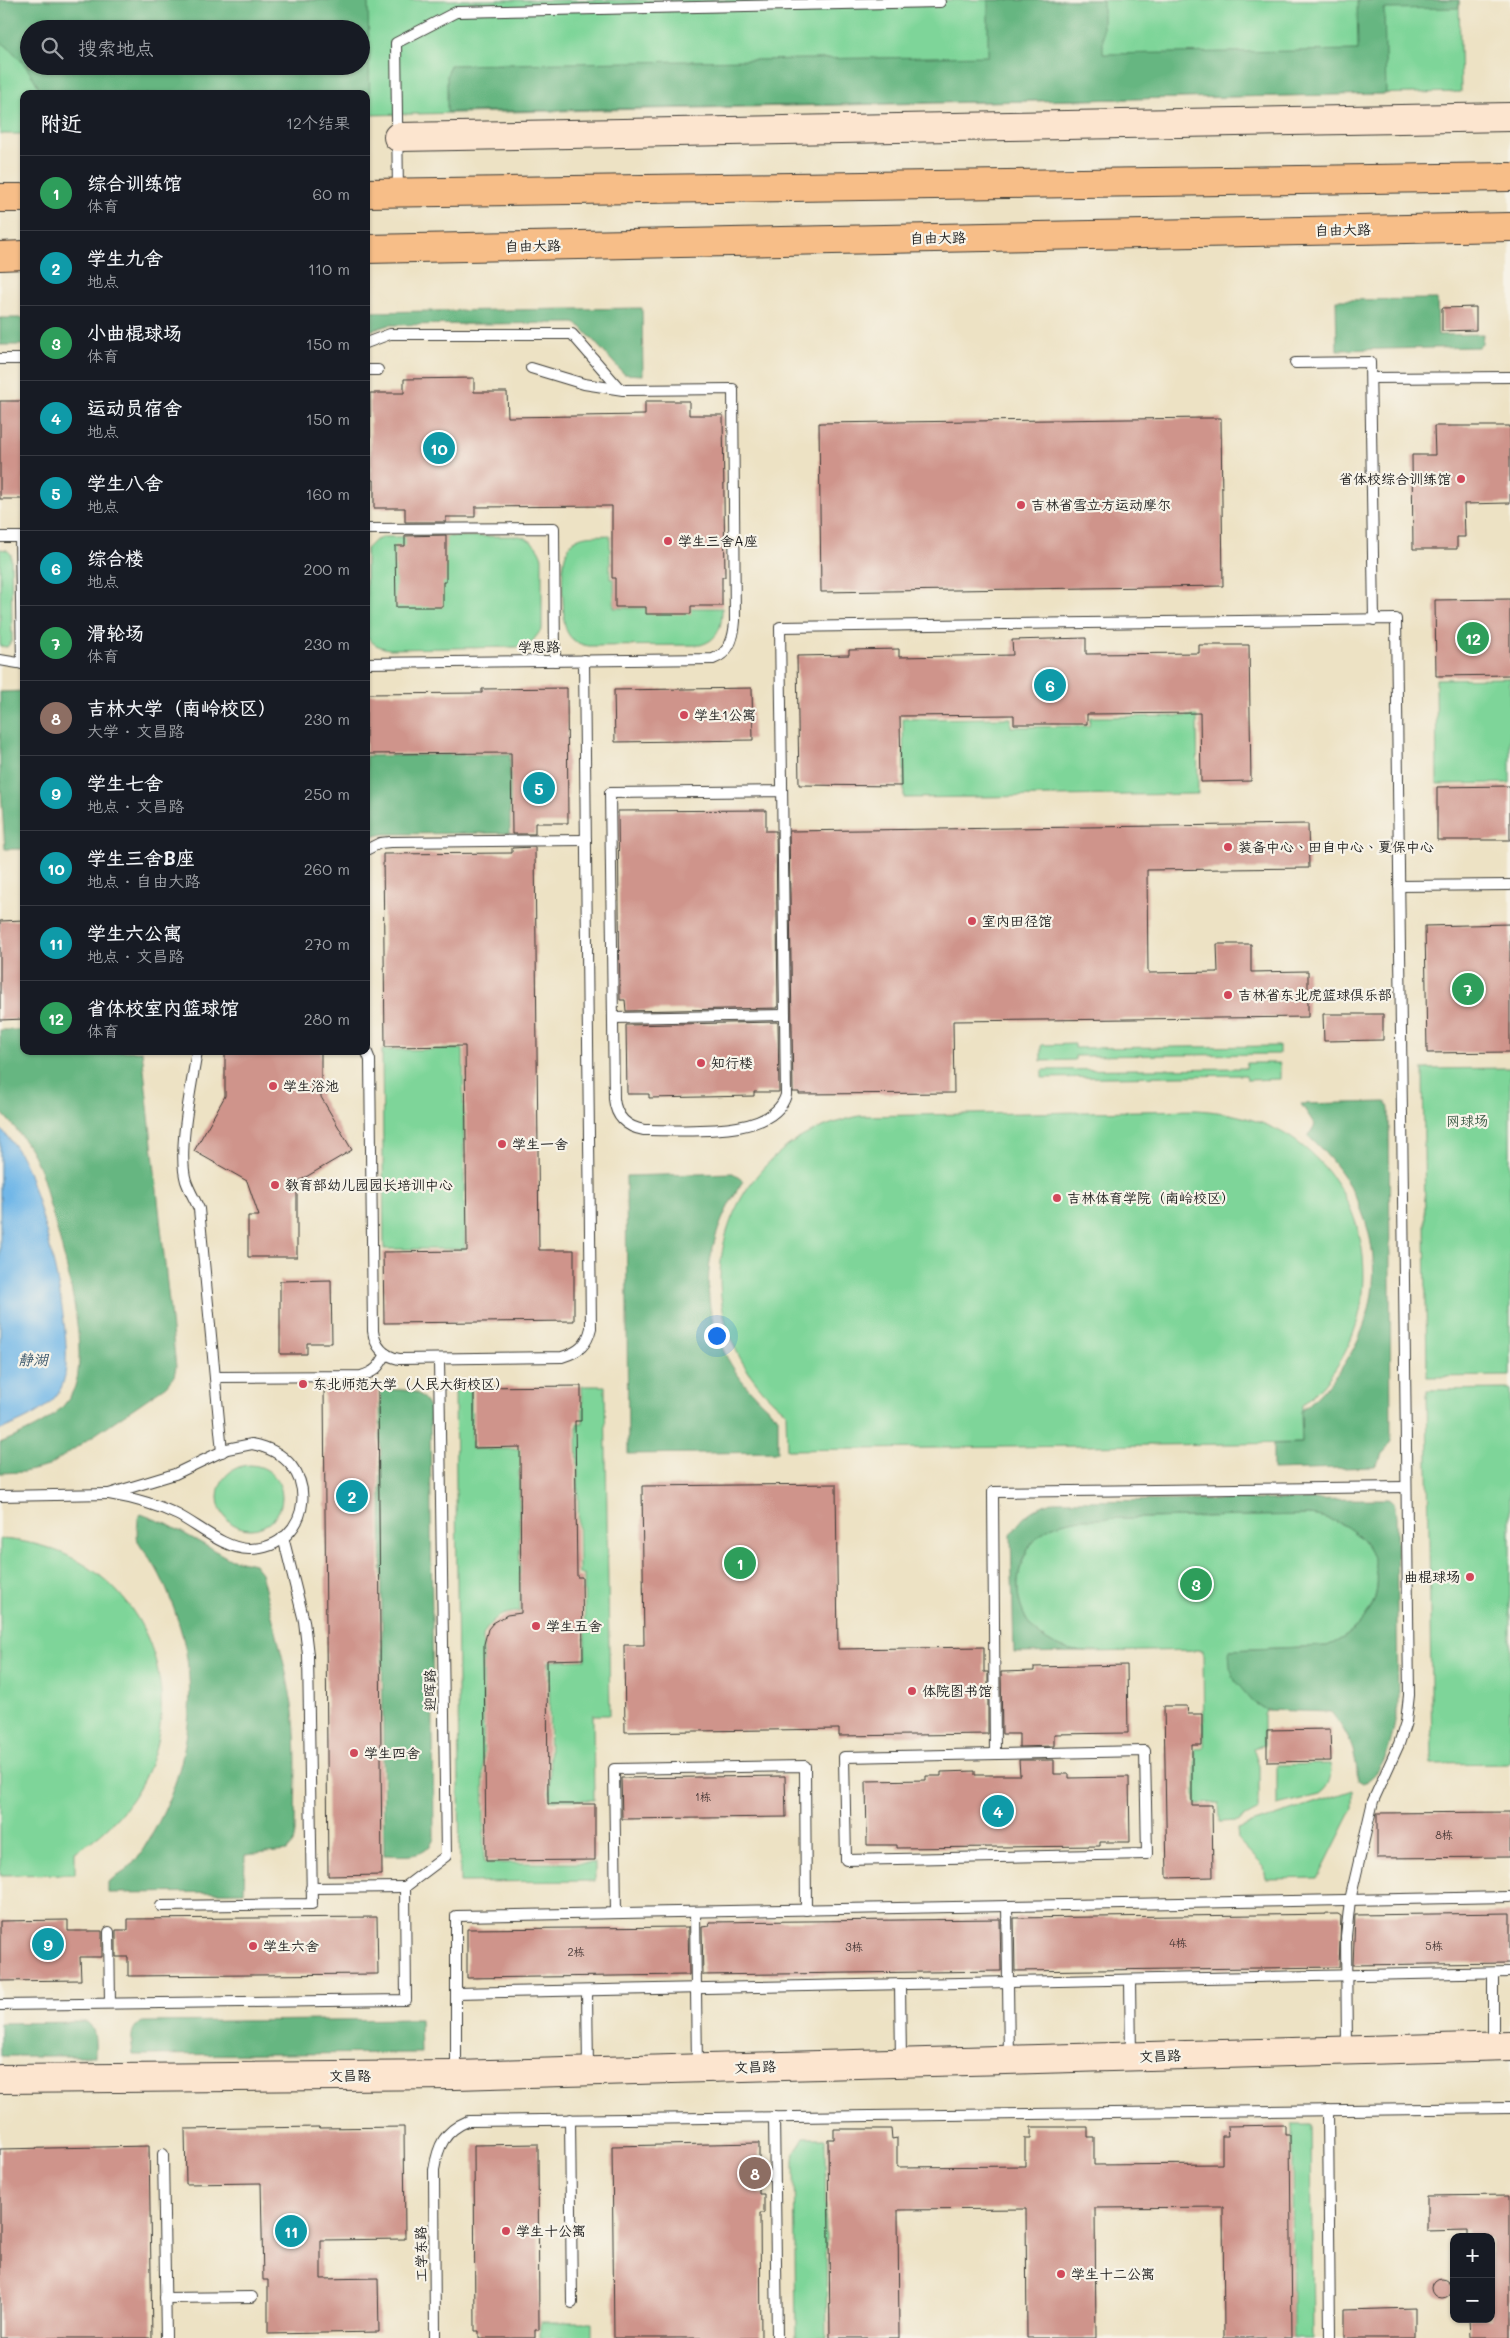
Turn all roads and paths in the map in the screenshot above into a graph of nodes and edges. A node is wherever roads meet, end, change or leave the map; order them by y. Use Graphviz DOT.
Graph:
graph roads {
  1 [pos="940,2"];
  2 [pos="1510,117"];
  3 [pos="398,137"];
  4 [pos="1510,177"];
  5 [pos="398,192"];
  6 [pos="370,193"];
  7 [pos="0,198"];
  8 [pos="20,198"];
  9 [pos="1510,227"];
  10 [pos="370,249"];
  11 [pos="20,255"];
  12 [pos="0,256"];
  13 [pos="370,342"];
  14 [pos="0,359"];
  15 [pos="20,359"];
  16 [pos="1295,363"];
  17 [pos="531,368"];
  18 [pos="370,370"];
  19 [pos="378,370"];
  20 [pos="1510,377"];
  21 [pos="1371,378"];
  22 [pos="624,390"];
  23 [pos="370,529"];
  24 [pos="0,537"];
  25 [pos="20,537"];
  26 [pos="1374,620"];
  27 [pos="0,660"];
  28 [pos="584,660"];
  29 [pos="556,661"];
  30 [pos="20,663"];
  31 [pos="370,663"];
  32 [pos="782,791"];
  33 [pos="586,840"];
  34 [pos="370,848"];
  35 [pos="1510,885"];
  36 [pos="1399,886"];
  37 [pos="784,1015"];
  38 [pos="613,1018"];
  39 [pos="196,1055"];
  40 [pos="368,1055"];
  41 [pos="386,1354"];
  42 [pos="440,1359"];
  43 [pos="215,1378"];
  44 [pos="222,1452"];
  45 [pos="1406,1487"];
  46 [pos="109,1494"];
  47 [pos="0,1496"];
  48 [pos="283,1537"];
  49 [pos="995,1754"];
  50 [pos="405,1887"];
  51 [pos="312,1888"];
  52 [pos="1510,1897"];
  53 [pos="1350,1900"];
  54 [pos="161,1906"];
  55 [pos="1007,1906"];
  56 [pos="806,1910"];
  57 [pos="695,1912"];
  58 [pos="616,1913"];
  59 [pos="109,1932"];
  60 [pos="1510,1972"];
  61 [pos="1493,1973"];
  62 [pos="1346,1976"];
  63 [pos="1130,1980"];
  64 [pos="1008,1982"];
  65 [pos="900,1984"];
  66 [pos="696,1988"];
  67 [pos="587,1991"];
  68 [pos="456,1993"];
  69 [pos="110,2004"];
  70 [pos="0,2005"];
  71 [pos="1501,2046"];
  72 [pos="1347,2051"];
  73 [pos="1131,2057"];
  74 [pos="1009,2060"];
  75 [pos="901,2063"];
  76 [pos="698,2068"];
  77 [pos="588,2071"];
  78 [pos="456,2075"];
  79 [pos="0,2078"];
  80 [pos="1510,2108"];
  81 [pos="1328,2110"];
  82 [pos="774,2116"];
  83 [pos="570,2119"];
  84 [pos="163,2154"];
  85 [pos="252,2297"];
  86 [pos="165,2298"];
  87 [pos="572,2303"];
  88 [pos="166,2338"];
  89 [pos="435,2338"];
  90 [pos="777,2338"];
  91 [pos="1330,2338"];
  1 -- 3 [label="lane"];
  2 -- 3 [label="street"];
  3 -- 5 [label="lane"];
  4 -- 5 [label="main road"];
  5 -- 6 [label="main road"];
  7 -- 8 [label="main road"];
  9 -- 10 [label="main road, 自由大路"];
  11 -- 12 [label="main road"];
  13 -- 22 [label="lane"];
  14 -- 15 [label="lane"];
  16 -- 21 [label="lane"];
  17 -- 22 [label="lane"];
  18 -- 19 [label="lane"];
  20 -- 21 [label="lane"];
  21 -- 26 [label="lane"];
  22 -- 28 [label="lane, 学思路"];
  23 -- 29 [label="lane"];
  24 -- 25 [label="lane"];
  26 -- 32 [label="lane"];
  26 -- 36 [label="lane"];
  27 -- 30 [label="lane"];
  28 -- 29 [label="lane, 学思路"];
  28 -- 33 [label="lane"];
  29 -- 31 [label="lane, 学思路"];
  32 -- 37 [label="lane"];
  32 -- 38 [label="lane"];
  33 -- 34 [label="lane"];
  33 -- 42 [label="lane"];
  35 -- 36 [label="lane"];
  36 -- 45 [label="lane"];
  37 -- 38 [label="lane"];
  37 -- 38 [label="lane"];
  39 -- 43 [label="lane"];
  40 -- 41 [label="lane"];
  41 -- 42 [label="lane"];
  41 -- 43 [label="lane"];
  42 -- 50 [label="lane, 迎晖路"];
  43 -- 44 [label="lane"];
  44 -- 46 [label="lane"];
  44 -- 48 [label="lane"];
  45 -- 49 [label="lane"];
  45 -- 53 [label="lane"];
  46 -- 47 [label="lane"];
  46 -- 48 [label="lane"];
  48 -- 51 [label="lane"];
  49 -- 49 [label="lane"];
  50 -- 51 [label="lane"];
  50 -- 69 [label="lane"];
  51 -- 54 [label="lane"];
  52 -- 53 [label="lane"];
  53 -- 55 [label="lane"];
  53 -- 62 [label="lane"];
  55 -- 56 [label="lane"];
  55 -- 64 [label="lane"];
  56 -- 57 [label="lane"];
  56 -- 58 [label="lane"];
  57 -- 58 [label="lane"];
  57 -- 66 [label="lane"];
  58 -- 68 [label="lane"];
  59 -- 69 [label="lane"];
  60 -- 61 [label="lane"];
  61 -- 62 [label="lane"];
  61 -- 71 [label="lane"];
  62 -- 63 [label="lane"];
  62 -- 72 [label="lane"];
  63 -- 64 [label="lane"];
  63 -- 73 [label="lane"];
  64 -- 65 [label="lane"];
  64 -- 74 [label="lane"];
  65 -- 66 [label="lane"];
  65 -- 75 [label="lane"];
  66 -- 67 [label="lane"];
  66 -- 76 [label="lane"];
  67 -- 68 [label="lane"];
  67 -- 77 [label="lane"];
  68 -- 78 [label="lane"];
  69 -- 70 [label="lane"];
  71 -- 72 [label="street, 文昌路"];
  72 -- 73 [label="street, 文昌路"];
  73 -- 74 [label="street, 文昌路"];
  74 -- 75 [label="street, 文昌路"];
  75 -- 76 [label="street, 文昌路"];
  76 -- 77 [label="street, 文昌路"];
  77 -- 78 [label="street, 文昌路"];
  78 -- 79 [label="street, 文昌路"];
  80 -- 81 [label="lane, 工学东路"];
  81 -- 82 [label="lane, 工学东路"];
  81 -- 91 [label="lane"];
  82 -- 83 [label="lane, 工学东路"];
  82 -- 90 [label="lane"];
  83 -- 87 [label="lane"];
  83 -- 89 [label="lane, 工学东路"];
  84 -- 86 [label="lane"];
  85 -- 86 [label="lane"];
  86 -- 88 [label="lane"];
}
